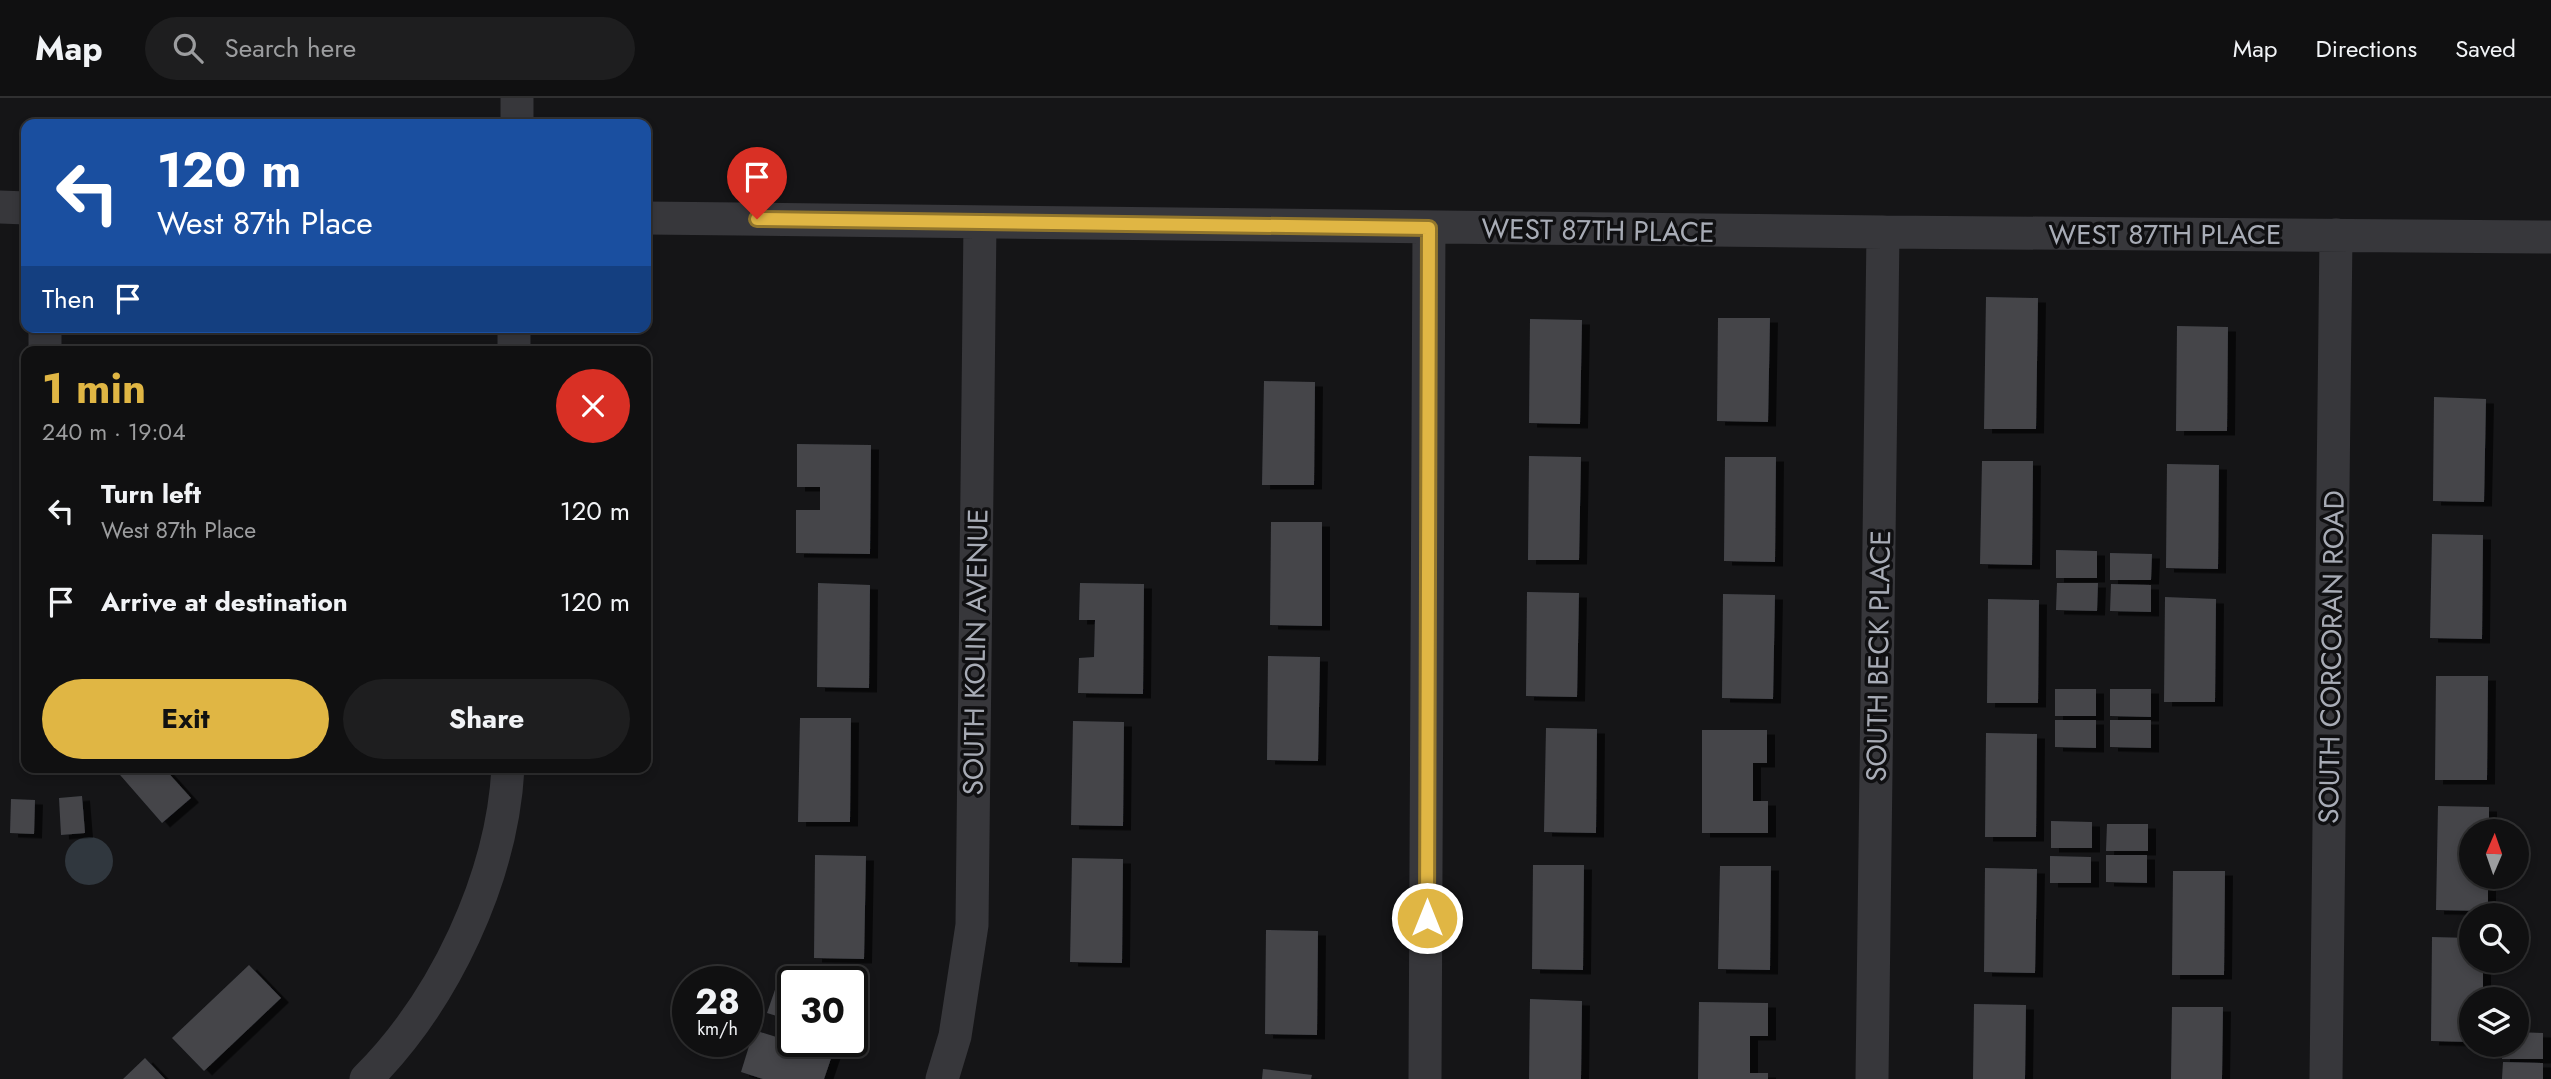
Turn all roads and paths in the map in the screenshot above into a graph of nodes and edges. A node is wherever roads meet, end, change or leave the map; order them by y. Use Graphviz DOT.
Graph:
graph roads {
  1 [pos="517,98"];
  2 [pos="517,119"];
  3 [pos="0,207"];
  4 [pos="21,208"];
  5 [pos="651,218"];
  6 [pos="980,222"];
  7 [pos="1429,228"];
  8 [pos="1883,232"];
  9 [pos="2336,235"];
  10 [pos="2551,237"];
  11 [pos="508,773"];
  12 [pos="366,1079"];
  13 [pos="942,1079"];
  14 [pos="1425,1079"];
  15 [pos="1872,1079"];
  16 [pos="2326,1079"];
  1 -- 2 [label="street"];
  3 -- 4 [label="street"];
  5 -- 6 [label="street, WEST 87TH PLACE"];
  6 -- 7 [label="street, WEST 87TH PLACE"];
  6 -- 13 [label="street, SOUTH KOLIN AVENUE"];
  7 -- 8 [label="street, WEST 87TH PLACE"];
  7 -- 14 [label="street"];
  8 -- 9 [label="street, WEST 87TH PLACE"];
  8 -- 15 [label="street, SOUTH BECK PLACE"];
  9 -- 10 [label="street, WEST 87TH PLACE"];
  9 -- 16 [label="street, SOUTH CORCORAN ROAD"];
  11 -- 12 [label="street"];
}
